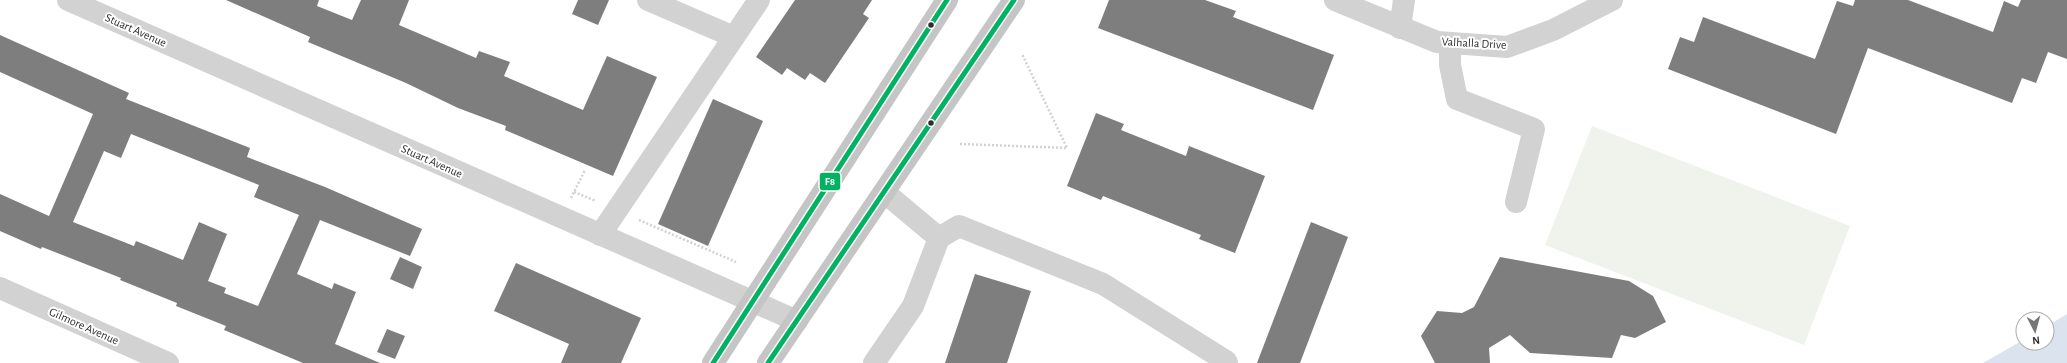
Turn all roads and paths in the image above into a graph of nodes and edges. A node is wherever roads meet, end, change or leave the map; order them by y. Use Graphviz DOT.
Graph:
graph roads {
  1 [pos="68,0"];
  2 [pos="648,0"];
  3 [pos="759,0"];
  4 [pos="947,0"];
  5 [pos="1014,0"];
  6 [pos="1335,0"];
  7 [pos="1404,0"];
  8 [pos="1612,0"];
  9 [pos="1400,28"];
  10 [pos="734,37"];
  11 [pos="1450,43"];
  12 [pos="1022,54"];
  13 [pos="960,144"];
  14 [pos="585,170"];
  15 [pos="574,192"];
  16 [pos="884,192"];
  17 [pos="1516,202"];
  18 [pos="616,210"];
  19 [pos="561,218"];
  20 [pos="600,235"];
  21 [pos="938,238"];
  22 [pos="736,262"];
  23 [pos="0,288"];
  24 [pos="753,302"];
  25 [pos="797,321"];
  26 [pos="168,363"];
  27 [pos="712,363"];
  28 [pos="768,363"];
  29 [pos="874,363"];
  30 [pos="1227,363"];
  1 -- 19 [label="street, Stuart Avenue"];
  2 -- 10 [label="street"];
  3 -- 10 [label="street"];
  4 -- 24 [label="main road"];
  5 -- 16 [label="main road"];
  6 -- 9 [label="street, Valhalla Drive"];
  7 -- 9 [label="street"];
  8 -- 11 [label="street, Valhalla Drive"];
  9 -- 11 [label="street, Valhalla Drive"];
  10 -- 18 [label="street"];
  11 -- 17 [label="street"];
  12 -- 13 [label="path"];
  14 -- 15 [label="path"];
  15 -- 18 [label="path"];
  15 -- 19 [label="path"];
  16 -- 21 [label="street"];
  16 -- 25 [label="main road"];
  18 -- 20 [label="street"];
  18 -- 22 [label="path"];
  19 -- 20 [label="street, Stuart Avenue"];
  20 -- 24 [label="street, Stuart Avenue"];
  21 -- 29 [label="street"];
  21 -- 30 [label="street"];
  23 -- 26 [label="street, Gilmore Avenue"];
  24 -- 25 [label="street, Stuart Avenue"];
  24 -- 27 [label="main road"];
  25 -- 28 [label="main road"];
}
